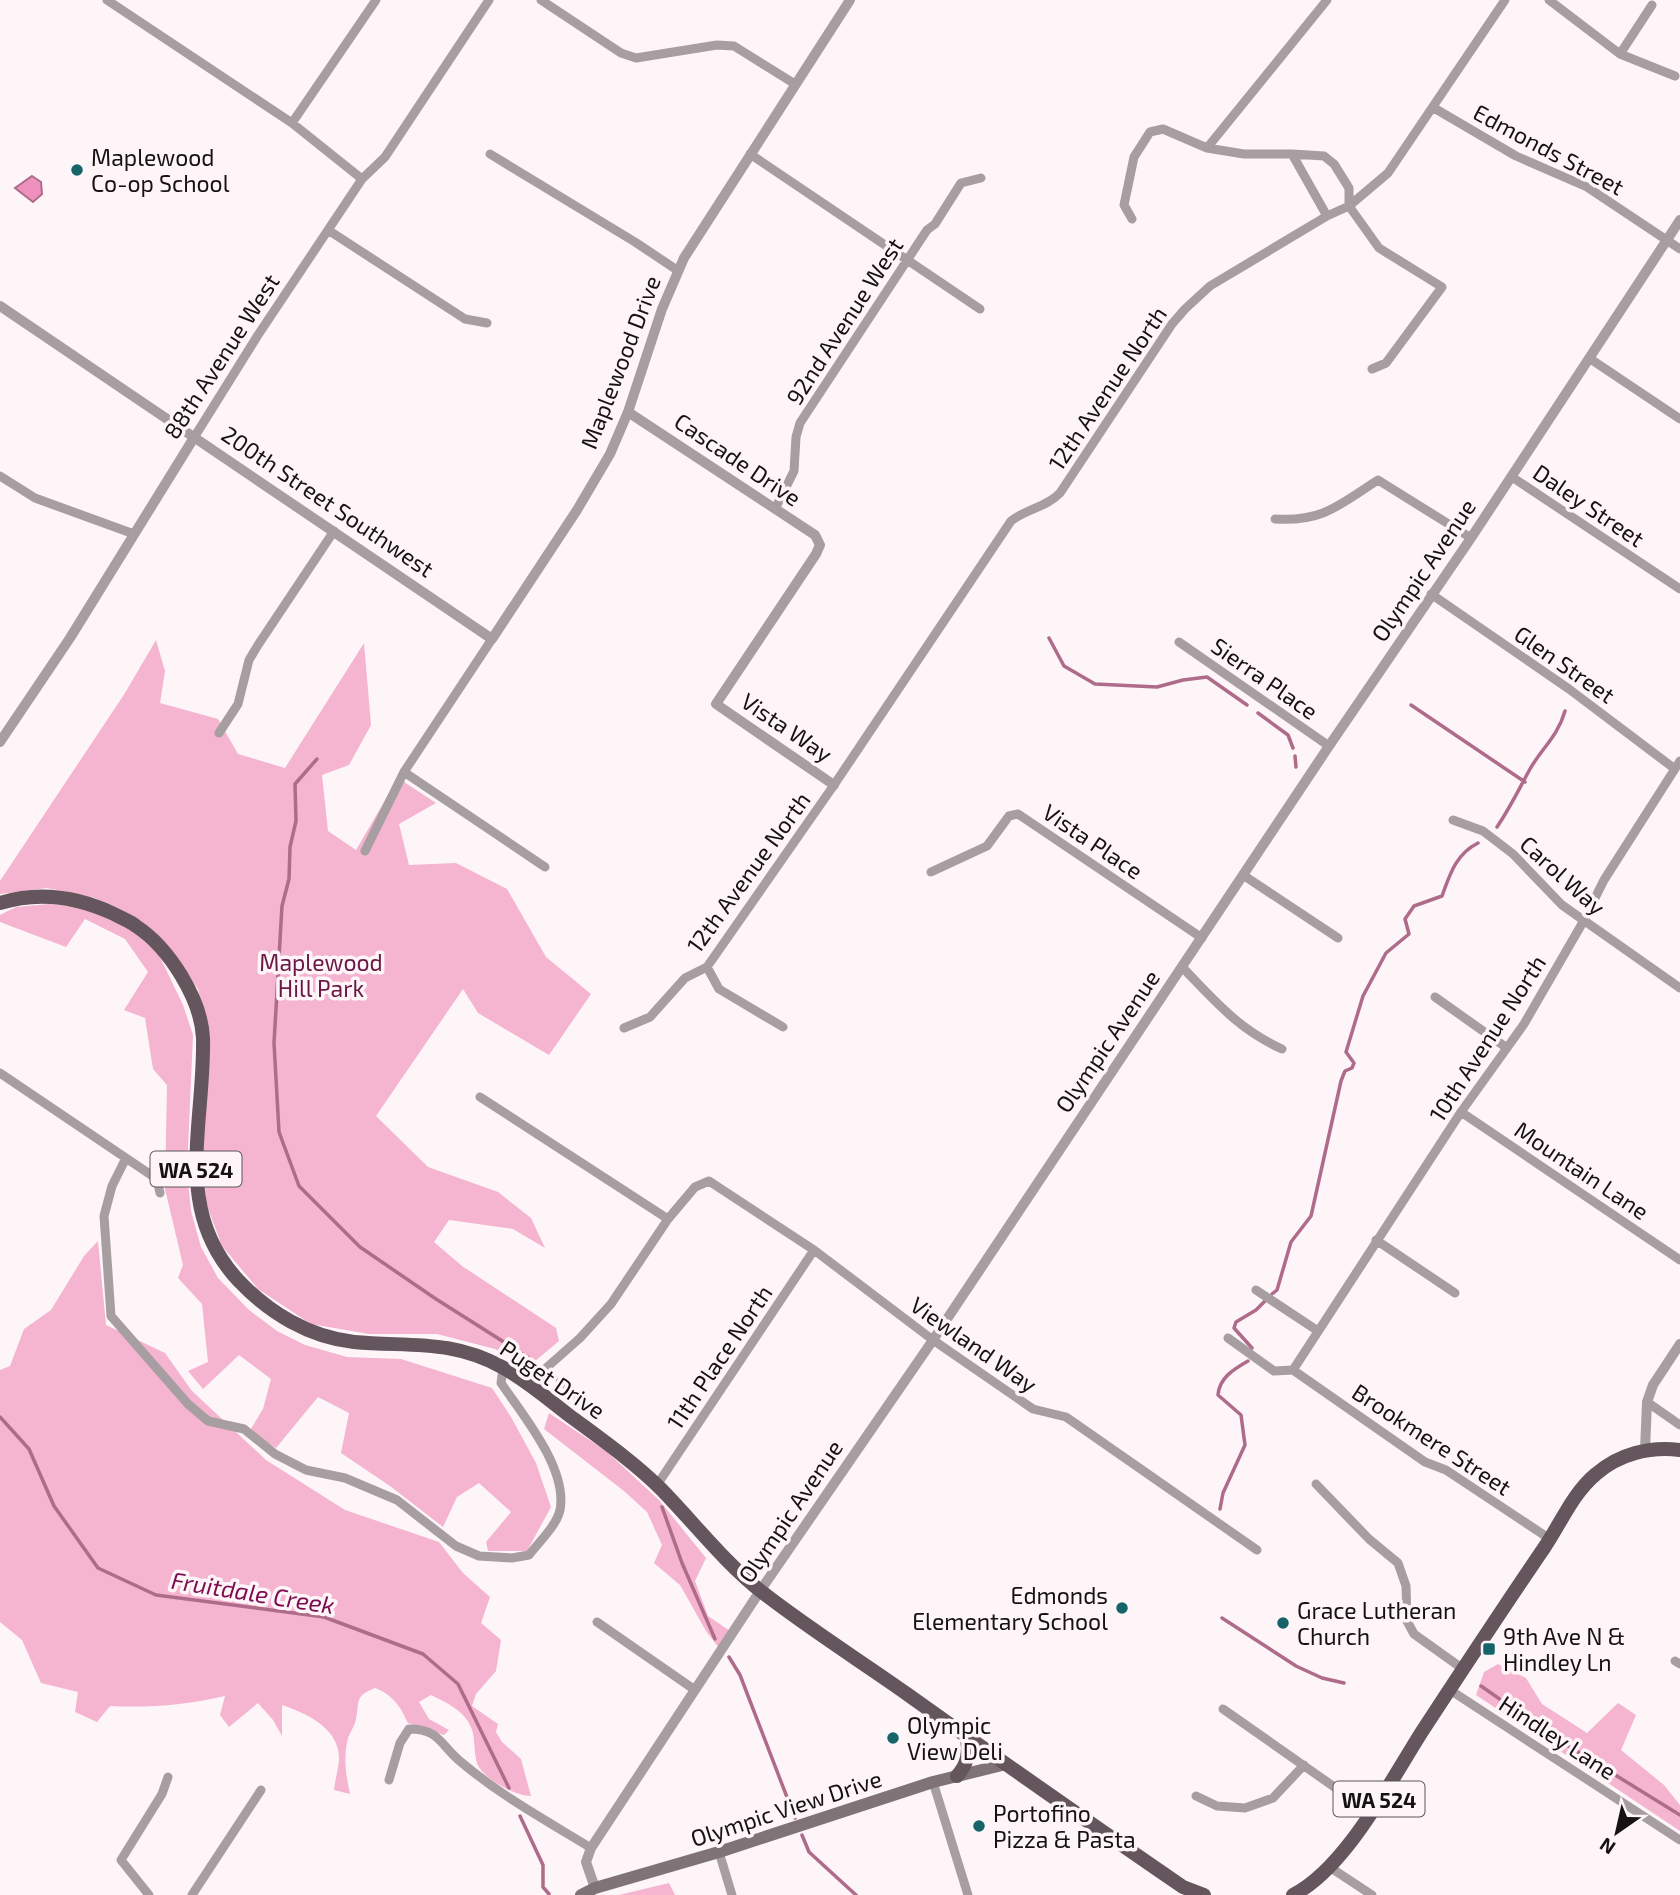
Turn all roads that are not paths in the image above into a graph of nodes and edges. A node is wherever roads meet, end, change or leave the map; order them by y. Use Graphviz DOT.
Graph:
graph roads {
  1 [pos="107,0"];
  2 [pos="376,0"];
  3 [pos="489,0"];
  4 [pos="541,0"];
  5 [pos="850,0"];
  6 [pos="1326,0"];
  7 [pos="1504,0"];
  8 [pos="1549,0"];
  9 [pos="1652,5"];
  10 [pos="1620,54"];
  11 [pos="1675,76"];
  12 [pos="795,85"];
  13 [pos="1434,108"];
  14 [pos="292,123"];
  15 [pos="1207,148"];
  16 [pos="1292,153"];
  17 [pos="750,154"];
  18 [pos="490,155"];
  19 [pos="981,178"];
  20 [pos="362,179"];
  21 [pos="1349,206"];
  22 [pos="1327,216"];
  23 [pos="1132,219"];
  24 [pos="1680,220"];
  25 [pos="328,230"];
  26 [pos="1667,240"];
  27 [pos="1680,249"];
  28 [pos="907,260"];
  29 [pos="677,270"];
  30 [pos="0,306"];
  31 [pos="980,309"];
  32 [pos="487,323"];
  33 [pos="1589,358"];
  34 [pos="1372,369"];
  35 [pos="628,412"];
  36 [pos="1680,419"];
  37 [pos="195,436"];
  38 [pos="0,476"];
  39 [pos="1512,477"];
  40 [pos="775,509"];
  41 [pos="1275,519"];
  42 [pos="334,531"];
  43 [pos="134,534"];
  44 [pos="1471,538"];
  45 [pos="1680,589"];
  46 [pos="1431,594"];
  47 [pos="492,639"];
  48 [pos="1179,642"];
  49 [pos="716,704"];
  50 [pos="219,733"];
  51 [pos="0,742"];
  52 [pos="1329,746"];
  53 [pos="1677,765"];
  54 [pos="404,772"];
  55 [pos="834,785"];
  56 [pos="1453,820"];
  57 [pos="365,851"];
  58 [pos="545,867"];
  59 [pos="931,872"];
  60 [pos="1243,875"];
  61 [pos="0,903"];
  62 [pos="1583,922"];
  63 [pos="1202,938"];
  64 [pos="1338,938"];
  65 [pos="707,967"];
  66 [pos="1182,967"];
  67 [pos="1680,988"];
  68 [pos="1435,997"];
  69 [pos="783,1027"];
  70 [pos="624,1028"];
  71 [pos="1507,1048"];
  72 [pos="1282,1049"];
  73 [pos="0,1073"];
  74 [pos="480,1097"];
  75 [pos="1461,1112"];
  76 [pos="126,1158"];
  77 [pos="160,1193"];
  78 [pos="668,1219"];
  79 [pos="1376,1240"];
  80 [pos="814,1250"];
  81 [pos="1680,1260"];
  82 [pos="1256,1290"];
  83 [pos="1455,1293"];
  84 [pos="1318,1331"];
  85 [pos="1228,1338"];
  86 [pos="933,1340"];
  87 [pos="1680,1344"];
  88 [pos="503,1368"];
  89 [pos="1293,1370"];
  90 [pos="528,1384"];
  91 [pos="1647,1402"];
  92 [pos="1680,1425"];
  93 [pos="1645,1450"];
  94 [pos="1680,1450"];
  95 [pos="1316,1484"];
  96 [pos="656,1485"];
  97 [pos="1550,1539"];
  98 [pos="1257,1550"];
  99 [pos="761,1591"];
  100 [pos="597,1622"];
  101 [pos="1463,1669"];
  102 [pos="695,1690"];
  103 [pos="1450,1690"];
  104 [pos="1223,1709"];
  105 [pos="967,1737"];
  106 [pos="1006,1764"];
  107 [pos="1304,1765"];
  108 [pos="957,1776"];
  109 [pos="168,1777"];
  110 [pos="389,1780"];
  111 [pos="933,1782"];
  112 [pos="261,1790"];
  113 [pos="1196,1796"];
  114 [pos="1370,1812"];
  115 [pos="1680,1840"];
  116 [pos="591,1848"];
  117 [pos="719,1852"];
  118 [pos="1331,1868"];
  119 [pos="595,1888"];
  120 [pos="1188,1891"];
  121 [pos="149,1895"];
  122 [pos="192,1895"];
  123 [pos="581,1895"];
  124 [pos="732,1895"];
  125 [pos="968,1895"];
  126 [pos="1204,1895"];
  127 [pos="1293,1895"];
  128 [pos="1372,1895"];
  1 -- 14 [label="street"];
  2 -- 14 [label="street"];
  3 -- 20 [label="street, 88th Avenue West"];
  4 -- 12 [label="street"];
  5 -- 12 [label="street, Maplewood Drive"];
  6 -- 15 [label="street"];
  7 -- 13 [label="street, 12th Avenue North"];
  8 -- 10 [label="street"];
  9 -- 10 [label="street"];
  10 -- 11 [label="street"];
  12 -- 17 [label="street, Maplewood Drive"];
  13 -- 21 [label="street, 12th Avenue North"];
  13 -- 26 [label="street, Edmonds Street"];
  14 -- 20 [label="street"];
  15 -- 16 [label="street"];
  15 -- 23 [label="street"];
  16 -- 21 [label="street"];
  16 -- 22 [label="street"];
  17 -- 28 [label="street"];
  17 -- 29 [label="street, Maplewood Drive"];
  18 -- 29 [label="street"];
  19 -- 28 [label="street, 92nd Avenue West"];
  20 -- 25 [label="street, 88th Avenue West"];
  21 -- 22 [label="street, 12th Avenue North"];
  21 -- 34 [label="street"];
  22 -- 55 [label="street, 12th Avenue North"];
  24 -- 26 [label="street, Olympic Avenue"];
  25 -- 32 [label="street"];
  25 -- 37 [label="street, 88th Avenue West"];
  26 -- 27 [label="street, Edmonds Street"];
  26 -- 33 [label="street, Olympic Avenue"];
  28 -- 31 [label="street"];
  28 -- 40 [label="street, 92nd Avenue West"];
  29 -- 35 [label="street, Maplewood Drive"];
  30 -- 37 [label="street, 200th Street Southwest"];
  33 -- 36 [label="street"];
  33 -- 39 [label="street, Olympic Avenue"];
  35 -- 40 [label="street, Cascade Drive"];
  35 -- 47 [label="street, Maplewood Drive"];
  37 -- 42 [label="street, 200th Street Southwest"];
  37 -- 43 [label="street, 88th Avenue West"];
  38 -- 43 [label="street"];
  39 -- 44 [label="street, Olympic Avenue"];
  39 -- 45 [label="street, Daley Street"];
  40 -- 49 [label="street, Cascade Drive"];
  41 -- 44 [label="street"];
  42 -- 47 [label="street, 200th Street Southwest"];
  42 -- 50 [label="street"];
  43 -- 51 [label="street, 88th Avenue West"];
  44 -- 46 [label="street, Olympic Avenue"];
  46 -- 52 [label="street, Olympic Avenue"];
  46 -- 53 [label="street, Glen Street"];
  47 -- 54 [label="street, Maplewood Drive"];
  48 -- 52 [label="street, Sierra Place"];
  49 -- 55 [label="street, Vista Way"];
  52 -- 60 [label="street, Olympic Avenue"];
  53 -- 62 [label="street, 10th Avenue North"];
  54 -- 57 [label="street, Maplewood Drive"];
  54 -- 58 [label="street"];
  55 -- 65 [label="street, 12th Avenue North"];
  56 -- 62 [label="street, Carol Way"];
  59 -- 63 [label="street, Vista Place"];
  60 -- 63 [label="street, Olympic Avenue"];
  60 -- 64 [label="street"];
  61 -- 88 [label="main road, Puget Drive / WA 524"];
  62 -- 67 [label="street, Carol Way"];
  62 -- 71 [label="street, 10th Avenue North"];
  63 -- 66 [label="street, Olympic Avenue"];
  65 -- 69 [label="street"];
  65 -- 70 [label="street, 12th Avenue North"];
  66 -- 72 [label="street"];
  66 -- 86 [label="street, Olympic Avenue"];
  68 -- 71 [label="street"];
  71 -- 75 [label="street, 10th Avenue North"];
  73 -- 76 [label="street"];
  74 -- 78 [label="street"];
  75 -- 79 [label="street, 10th Avenue North"];
  75 -- 81 [label="street, Mountain Lane"];
  76 -- 77 [label="street"];
  76 -- 88 [label="street"];
  78 -- 80 [label="street, Viewland Way"];
  78 -- 90 [label="street"];
  79 -- 83 [label="street"];
  79 -- 84 [label="street, 10th Avenue North"];
  80 -- 86 [label="street, Viewland Way"];
  80 -- 96 [label="street, 11th Place North"];
  82 -- 84 [label="street"];
  84 -- 89 [label="street, 10th Avenue North"];
  85 -- 89 [label="street"];
  86 -- 98 [label="street, Viewland Way"];
  86 -- 99 [label="street, Olympic Avenue"];
  87 -- 91 [label="street"];
  88 -- 90 [label="main road, Puget Drive / WA 524"];
  89 -- 97 [label="street, Brookmere Street"];
  90 -- 96 [label="main road, Puget Drive / WA 524"];
  91 -- 92 [label="street"];
  91 -- 93 [label="street"];
  93 -- 94 [label="main road, WA 524"];
  93 -- 97 [label="main road, WA 524"];
  95 -- 101 [label="street"];
  96 -- 99 [label="main road, Puget Drive / WA 524"];
  97 -- 101 [label="main road, WA 524"];
  99 -- 102 [label="street, Olympic Avenue"];
  99 -- 105 [label="main road, Puget Drive / WA 524"];
  100 -- 102 [label="street"];
  101 -- 103 [label="main road, WA 524"];
  102 -- 116 [label="street, Olympic Avenue"];
  103 -- 114 [label="main road, WA 524"];
  103 -- 115 [label="street, Hindley Lane"];
  104 -- 107 [label="street"];
  105 -- 106 [label="main road, Puget Drive / WA 524"];
  105 -- 108 [label="main road"];
  106 -- 108 [label="main road, Olympic View Drive"];
  106 -- 120 [label="main road, Puget Drive / WA 524"];
  107 -- 113 [label="street"];
  107 -- 114 [label="street"];
  108 -- 111 [label="main road, Olympic View Drive"];
  109 -- 121 [label="street"];
  110 -- 116 [label="street"];
  111 -- 117 [label="main road, Olympic View Drive"];
  111 -- 125 [label="street"];
  112 -- 122 [label="street"];
  114 -- 118 [label="main road, WA 524"];
  116 -- 119 [label="street"];
  117 -- 119 [label="main road, Olympic View Drive"];
  117 -- 124 [label="street"];
  118 -- 127 [label="main road, WA 524"];
  118 -- 128 [label="street"];
  119 -- 123 [label="main road, Olympic View Drive"];
  120 -- 126 [label="main road, WA 524"];
}
